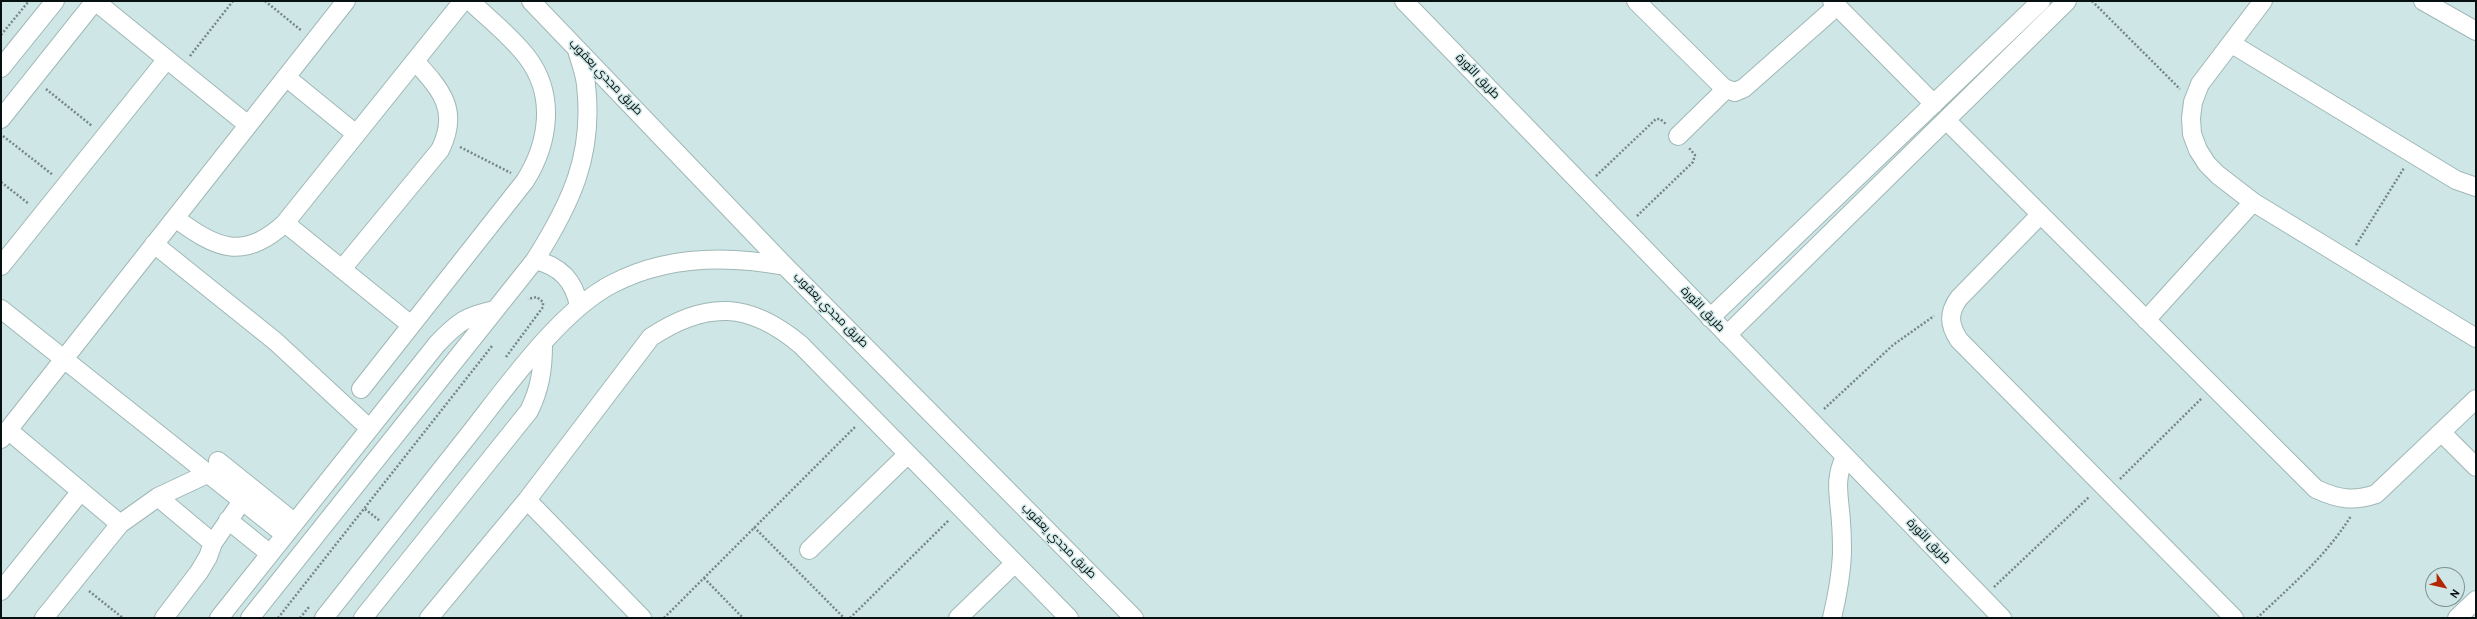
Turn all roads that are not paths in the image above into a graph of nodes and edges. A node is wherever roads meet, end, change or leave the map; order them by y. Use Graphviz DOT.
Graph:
graph roads {
  1 [pos="55,1"];
  2 [pos="95,1"];
  3 [pos="346,1"];
  4 [pos="463,1"];
  5 [pos="470,1"];
  6 [pos="531,1"];
  7 [pos="1404,1"];
  8 [pos="1636,1"];
  9 [pos="2041,1"];
  10 [pos="2067,1"];
  11 [pos="2263,1"];
  12 [pos="2423,1"];
  13 [pos="1835,4"];
  14 [pos="2476,31"];
  15 [pos="2232,44"];
  16 [pos="576,47"];
  17 [pos="415,61"];
  18 [pos="173,65"];
  19 [pos="1,68"];
  20 [pos="286,77"];
  21 [pos="1726,89"];
  22 [pos="1934,104"];
  23 [pos="1,118"];
  24 [pos="1946,120"];
  25 [pos="248,125"];
  26 [pos="356,134"];
  27 [pos="1678,136"];
  28 [pos="2476,187"];
  29 [pos="2253,202"];
  30 [pos="2040,215"];
  31 [pos="176,218"];
  32 [pos="285,223"];
  33 [pos="154,244"];
  34 [pos="535,260"];
  35 [pos="1,266"];
  36 [pos="786,266"];
  37 [pos="342,269"];
  38 [pos="579,306"];
  39 [pos="1,309"];
  40 [pos="495,310"];
  41 [pos="1710,318"];
  42 [pos="2146,320"];
  43 [pos="411,325"];
  44 [pos="1727,335"];
  45 [pos="2476,338"];
  46 [pos="543,345"];
  47 [pos="64,359"];
  48 [pos="361,389"];
  49 [pos="2476,399"];
  50 [pos="369,428"];
  51 [pos="2441,432"];
  52 [pos="4,434"];
  53 [pos="908,454"];
  54 [pos="1845,457"];
  55 [pos="2476,467"];
  56 [pos="213,468"];
  57 [pos="81,491"];
  58 [pos="158,496"];
  59 [pos="526,500"];
  60 [pos="242,501"];
  61 [pos="228,520"];
  62 [pos="120,524"];
  63 [pos="289,528"];
  64 [pos="212,543"];
  65 [pos="810,550"];
  66 [pos="269,553"];
  67 [pos="1015,563"];
  68 [pos="1,591"];
  69 [pos="2476,600"];
  70 [pos="44,618"];
  71 [pos="164,618"];
  72 [pos="219,618"];
  73 [pos="250,618"];
  74 [pos="324,618"];
  75 [pos="363,618"];
  76 [pos="429,618"];
  77 [pos="642,618"];
  78 [pos="958,618"];
  79 [pos="1069,618"];
  80 [pos="1134,618"];
  81 [pos="1832,618"];
  82 [pos="2002,618"];
  83 [pos="2234,618"];
  84 [pos="2457,618"];
  1 -- 19 [label="street"];
  2 -- 18 [label="street"];
  2 -- 23 [label="street"];
  3 -- 20 [label="street"];
  4 -- 17 [label="street"];
  5 -- 43 [label="street"];
  6 -- 16 [label="street, طريق مجدي يعقوب"];
  7 -- 41 [label="street, طريق الثورة"];
  8 -- 21 [label="street"];
  9 -- 22 [label="street"];
  10 -- 24 [label="street"];
  11 -- 15 [label="street"];
  12 -- 14 [label="street"];
  13 -- 21 [label="street"];
  13 -- 22 [label="street"];
  15 -- 28 [label="street"];
  15 -- 29 [label="street"];
  16 -- 34 [label="street"];
  16 -- 36 [label="street, طريق مجدي يعقوب"];
  17 -- 26 [label="street"];
  17 -- 37 [label="street"];
  18 -- 25 [label="street"];
  18 -- 35 [label="street"];
  20 -- 25 [label="street"];
  20 -- 26 [label="street"];
  21 -- 27 [label="street"];
  22 -- 41 [label="street"];
  24 -- 30 [label="street"];
  24 -- 44 [label="street"];
  25 -- 31 [label="street"];
  26 -- 32 [label="street"];
  29 -- 42 [label="street"];
  29 -- 45 [label="street"];
  30 -- 42 [label="street"];
  30 -- 83 [label="street"];
  31 -- 32 [label="street"];
  31 -- 33 [label="street"];
  32 -- 37 [label="street"];
  33 -- 47 [label="street"];
  33 -- 50 [label="street"];
  34 -- 38 [label="street"];
  34 -- 40 [label="street"];
  36 -- 38 [label="street"];
  36 -- 80 [label="street, طريق مجدي يعقوب"];
  37 -- 43 [label="street"];
  38 -- 46 [label="street"];
  39 -- 47 [label="street"];
  40 -- 50 [label="street"];
  40 -- 73 [label="street"];
  41 -- 44 [label="street, طريق الثورة"];
  42 -- 51 [label="street"];
  43 -- 48 [label="street"];
  44 -- 54 [label="street, طريق الثورة"];
  46 -- 74 [label="street"];
  46 -- 75 [label="street"];
  47 -- 52 [label="street"];
  47 -- 56 [label="street"];
  49 -- 51 [label="street"];
  50 -- 63 [label="street"];
  51 -- 55 [label="street"];
  52 -- 57 [label="street"];
  53 -- 59 [label="street"];
  53 -- 65 [label="street"];
  53 -- 67 [label="street"];
  54 -- 81 [label="street"];
  54 -- 82 [label="street, طريق الثورة"];
  56 -- 58 [label="street"];
  56 -- 60 [label="street"];
  56 -- 63 [label="street"];
  57 -- 62 [label="street"];
  57 -- 68 [label="street"];
  58 -- 62 [label="street"];
  58 -- 64 [label="street"];
  59 -- 76 [label="street"];
  59 -- 77 [label="street"];
  60 -- 61 [label="street"];
  60 -- 63 [label="street"];
  61 -- 64 [label="street"];
  61 -- 66 [label="street"];
  62 -- 70 [label="street"];
  63 -- 66 [label="street"];
  64 -- 71 [label="street"];
  66 -- 72 [label="street"];
  67 -- 78 [label="street"];
  67 -- 79 [label="street"];
  69 -- 84 [label="street"];
}
